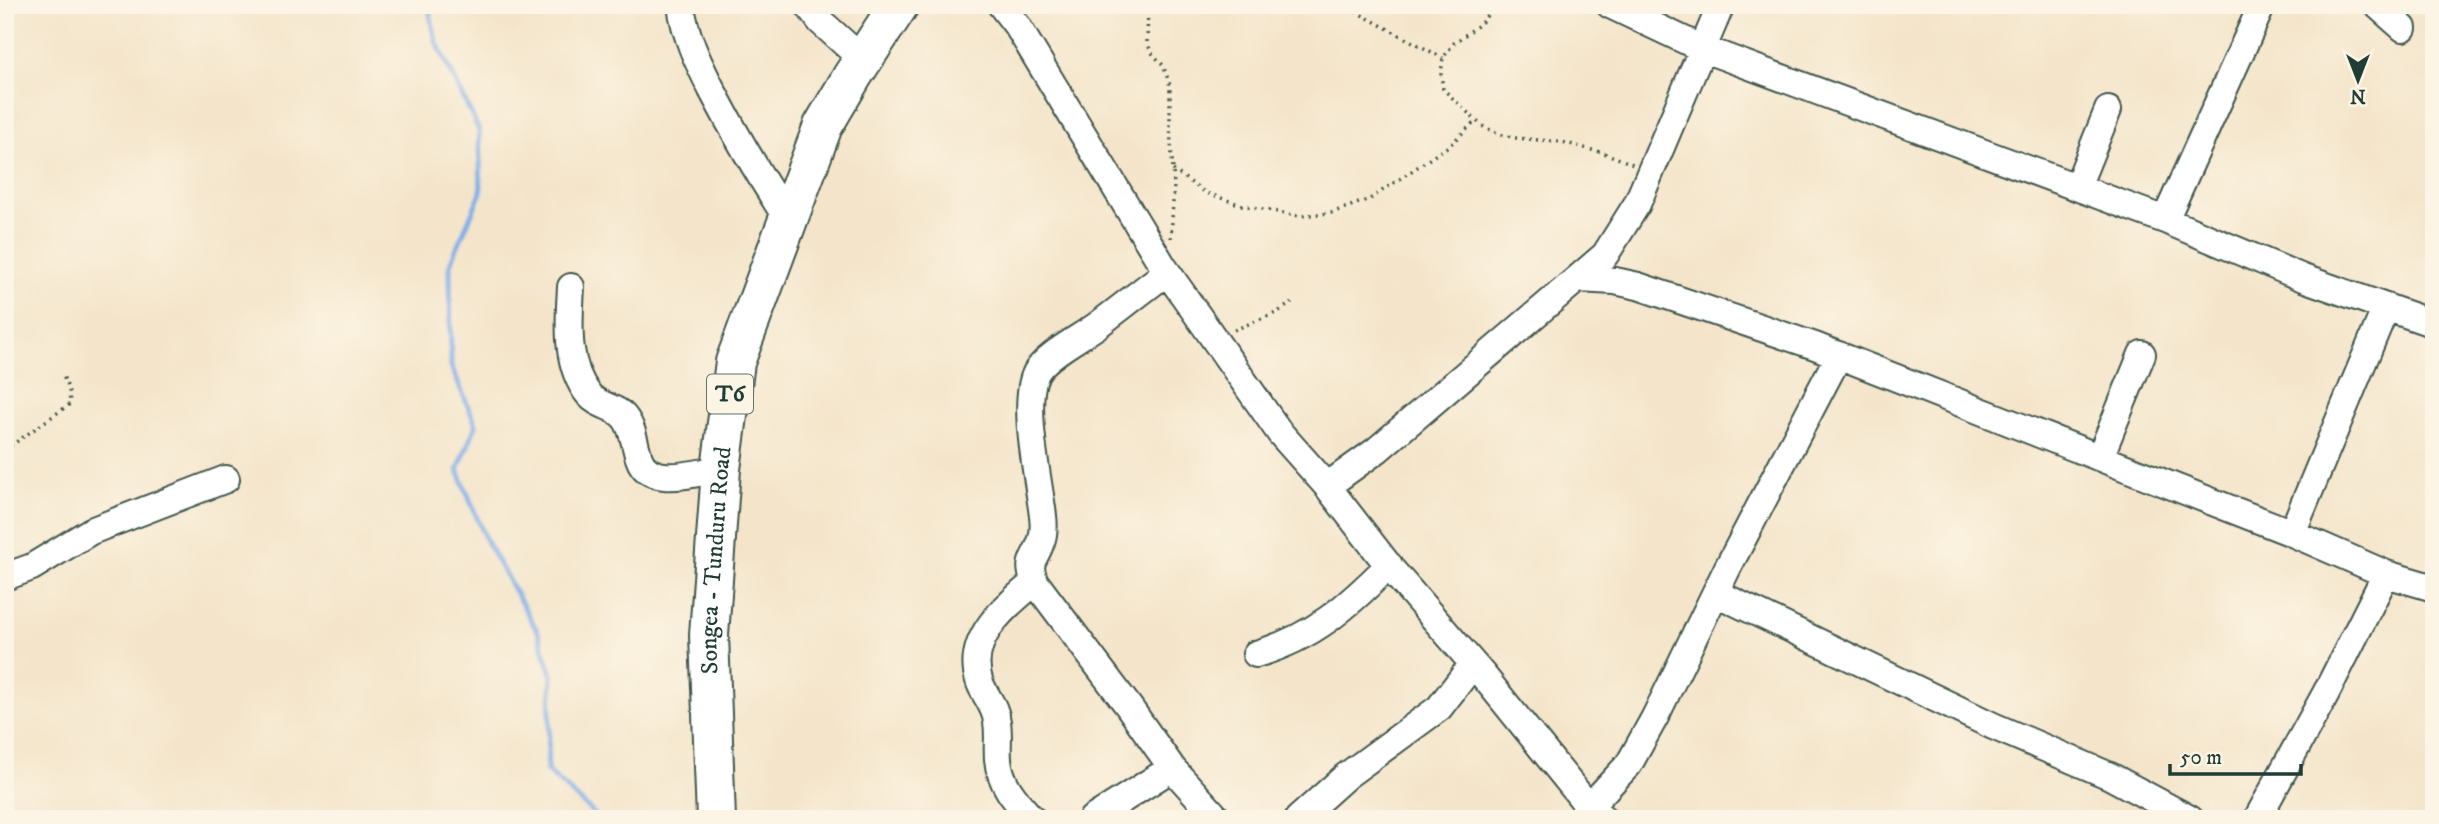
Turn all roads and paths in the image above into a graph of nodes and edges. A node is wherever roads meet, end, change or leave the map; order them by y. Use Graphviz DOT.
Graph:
graph roads {
  1 [pos="681,5"];
  2 [pos="808,5"];
  3 [pos="899,5"];
  4 [pos="1001,5"];
  5 [pos="1148,5"];
  6 [pos="1343,5"];
  7 [pos="1496,5"];
  8 [pos="1611,5"];
  9 [pos="1721,5"];
  10 [pos="2262,5"];
  11 [pos="2377,5"];
  12 [pos="2403,29"];
  13 [pos="1701,48"];
  14 [pos="1443,58"];
  15 [pos="863,60"];
  16 [pos="2108,110"];
  17 [pos="1476,120"];
  18 [pos="1173,170"];
  19 [pos="1651,172"];
  20 [pos="2077,187"];
  21 [pos="788,220"];
  22 [pos="2165,220"];
  23 [pos="1615,240"];
  24 [pos="1165,269"];
  25 [pos="1578,279"];
  26 [pos="1638,286"];
  27 [pos="570,287"];
  28 [pos="1292,303"];
  29 [pos="2386,307"];
  30 [pos="2434,324"];
  31 [pos="1216,338"];
  32 [pos="1839,355"];
  33 [pos="2142,355"];
  34 [pos="62,373"];
  35 [pos="5,450"];
  36 [pos="2100,457"];
  37 [pos="722,469"];
  38 [pos="226,479"];
  39 [pos="1327,486"];
  40 [pos="2292,533"];
  41 [pos="1389,565"];
  42 [pos="2386,574"];
  43 [pos="5,578"];
  44 [pos="1035,582"];
  45 [pos="2434,588"];
  46 [pos="1716,593"];
  47 [pos="1256,654"];
  48 [pos="1473,664"];
  49 [pos="1172,768"];
  50 [pos="1597,813"];
  51 [pos="718,817"];
  52 [pos="1032,819"];
  53 [pos="1092,819"];
  54 [pos="1218,819"];
  55 [pos="1297,819"];
  56 [pos="2190,819"];
  57 [pos="2257,819"];
  1 -- 21 [label="street"];
  2 -- 15 [label="street"];
  3 -- 15 [label="highway, Songea - Tunduru Road / T6"];
  4 -- 24 [label="street"];
  5 -- 18 [label="path"];
  6 -- 14 [label="path"];
  7 -- 14 [label="path"];
  8 -- 13 [label="street"];
  9 -- 13 [label="street"];
  10 -- 22 [label="street"];
  11 -- 12 [label="street"];
  13 -- 19 [label="street"];
  13 -- 20 [label="street"];
  14 -- 17 [label="path"];
  15 -- 21 [label="highway, Songea - Tunduru Road / T6"];
  16 -- 20 [label="street"];
  17 -- 18 [label="path"];
  17 -- 19 [label="path"];
  18 -- 24 [label="path"];
  19 -- 23 [label="street"];
  20 -- 22 [label="street"];
  21 -- 37 [label="highway, Songea - Tunduru Road / T6"];
  22 -- 29 [label="street"];
  23 -- 25 [label="street"];
  23 -- 26 [label="street"];
  24 -- 31 [label="street"];
  24 -- 44 [label="street"];
  25 -- 26 [label="street"];
  25 -- 39 [label="street"];
  26 -- 32 [label="street"];
  27 -- 37 [label="street"];
  28 -- 31 [label="path"];
  29 -- 30 [label="street"];
  29 -- 40 [label="street"];
  31 -- 39 [label="street"];
  32 -- 36 [label="street"];
  32 -- 46 [label="street"];
  33 -- 36 [label="street"];
  34 -- 35 [label="path"];
  36 -- 40 [label="street"];
  37 -- 51 [label="highway, Songea - Tunduru Road / T6"];
  38 -- 43 [label="street"];
  39 -- 41 [label="street"];
  40 -- 42 [label="street"];
  41 -- 47 [label="street"];
  41 -- 48 [label="street"];
  42 -- 45 [label="street"];
  42 -- 57 [label="street"];
  44 -- 49 [label="street"];
  44 -- 52 [label="street"];
  46 -- 50 [label="street"];
  46 -- 56 [label="street"];
  48 -- 50 [label="street"];
  48 -- 55 [label="street"];
  49 -- 53 [label="street"];
  49 -- 54 [label="street"];
}
